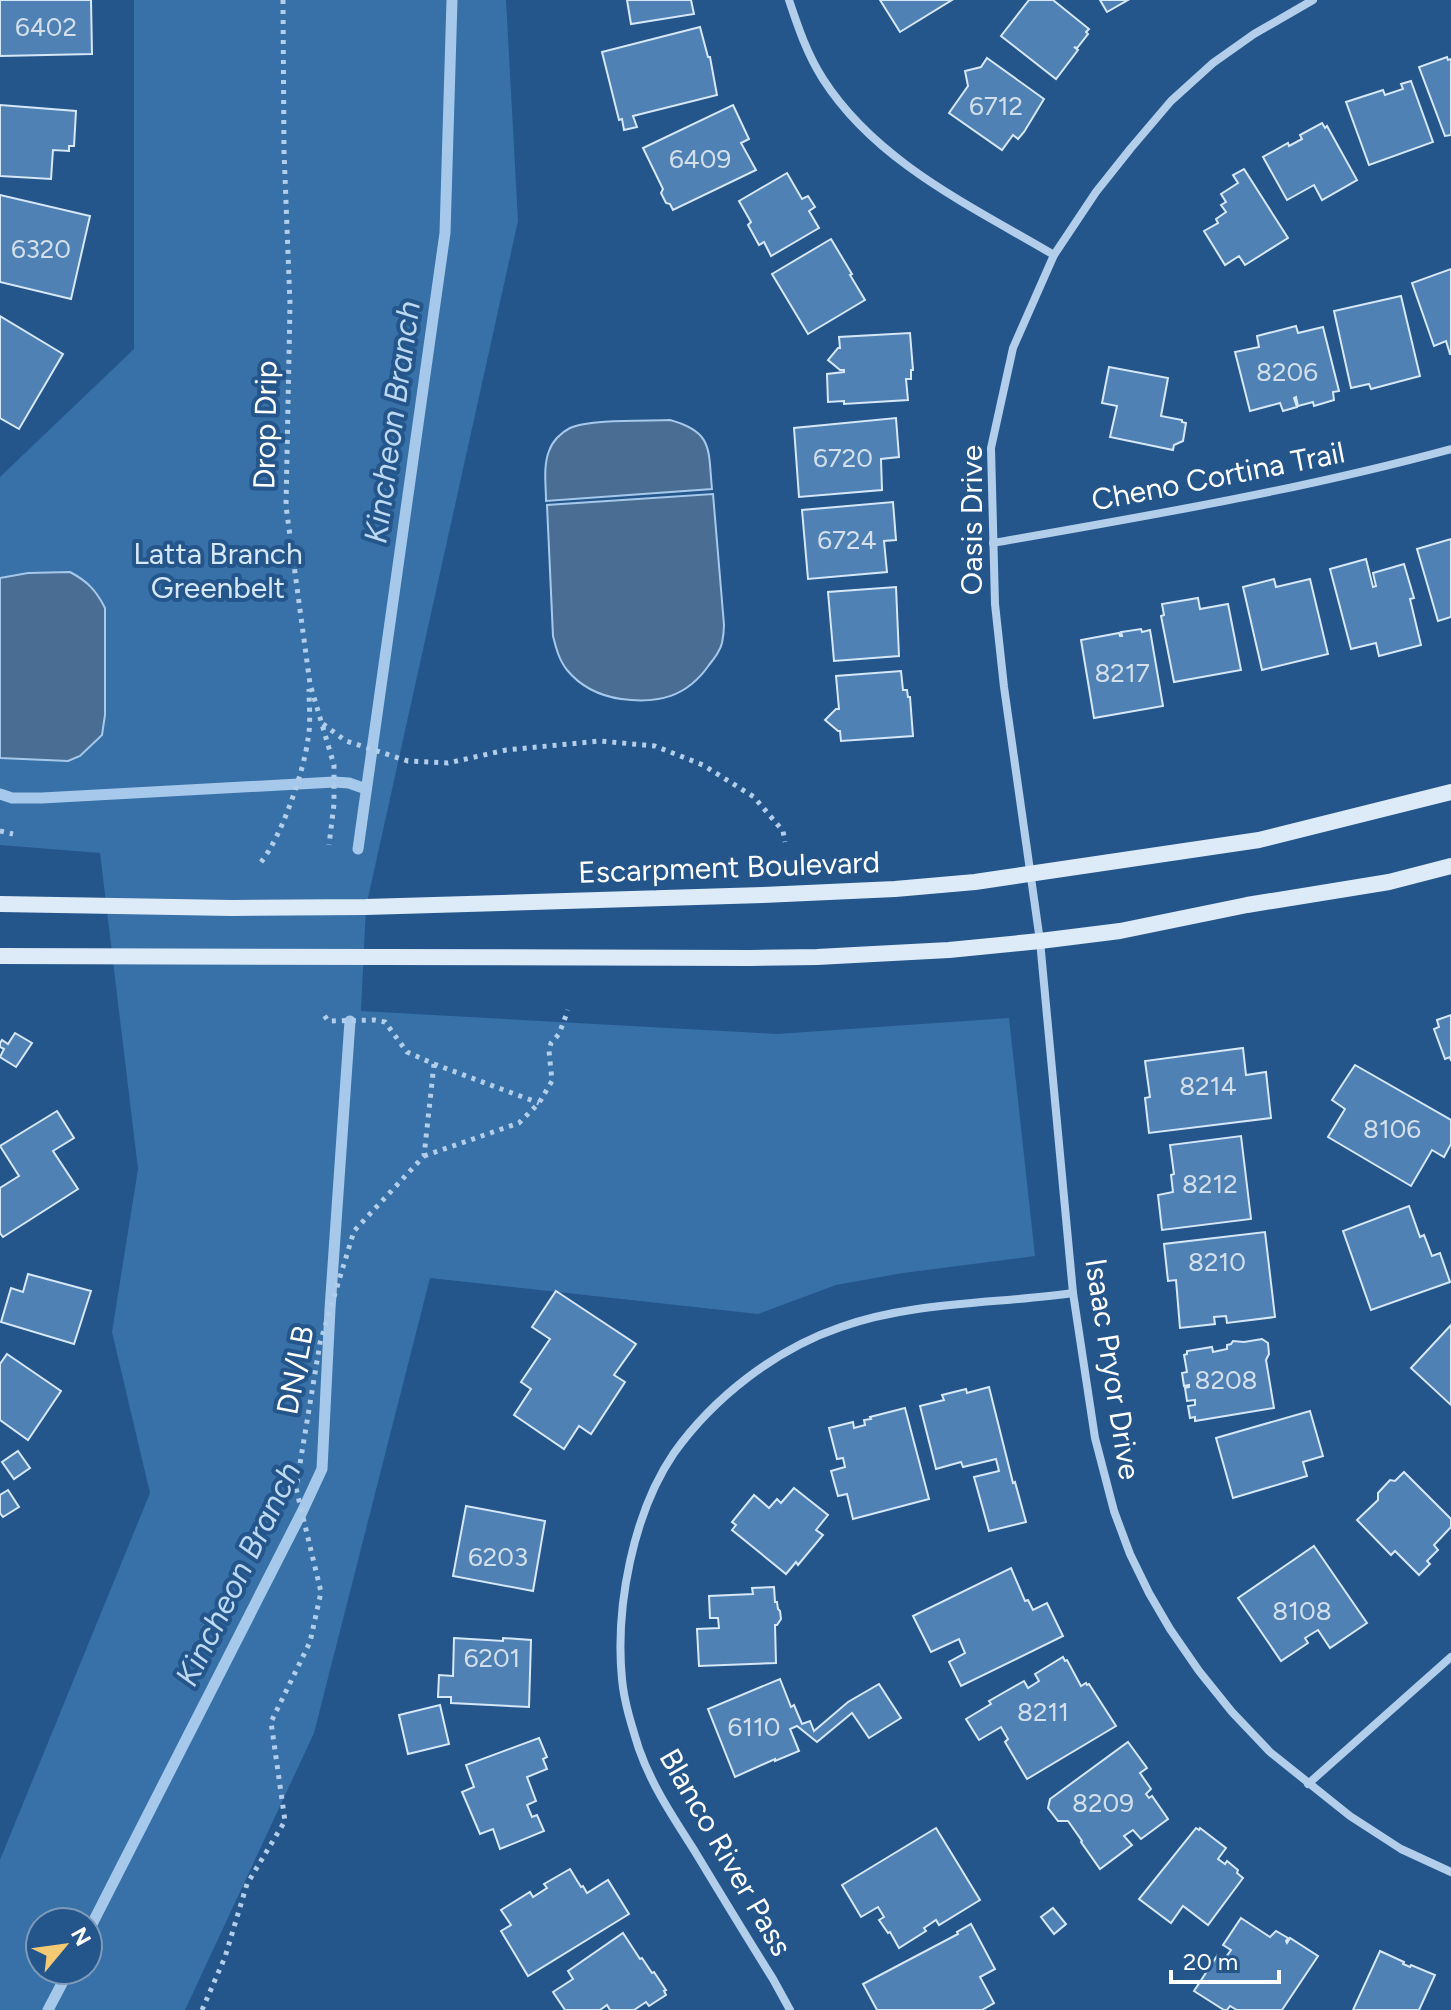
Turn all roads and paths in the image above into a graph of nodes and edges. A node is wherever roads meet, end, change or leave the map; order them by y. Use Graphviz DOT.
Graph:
graph roads {
  1 [pos="283,0"];
  2 [pos="789,0"];
  3 [pos="1313,0"];
  4 [pos="1054,255"];
  5 [pos="1451,449"];
  6 [pos="993,543"];
  7 [pos="310,684"];
  8 [pos="322,723"];
  9 [pos="1451,792"];
  10 [pos="0,831"];
  11 [pos="13,834"];
  12 [pos="785,842"];
  13 [pos="329,845"];
  14 [pos="261,862"];
  15 [pos="1451,866"];
  16 [pos="1031,873"];
  17 [pos="0,904"];
  18 [pos="1040,941"];
  19 [pos="0,956"];
  20 [pos="568,1010"];
  21 [pos="322,1012"];
  22 [pos="434,1064"];
  23 [pos="539,1103"];
  24 [pos="424,1156"];
  25 [pos="1073,1293"];
  26 [pos="1451,1657"];
  27 [pos="1308,1784"];
  28 [pos="1451,1872"];
  29 [pos="202,2010"];
  30 [pos="790,2010"];
  1 -- 7 [label="path, Drop Drip"];
  2 -- 4 [label="street"];
  3 -- 4 [label="street, Oasis Drive"];
  4 -- 6 [label="street, Oasis Drive"];
  5 -- 6 [label="street, Cheno Cortina Trail"];
  6 -- 16 [label="street, Oasis Drive"];
  7 -- 8 [label="path, Drop Drip"];
  7 -- 14 [label="path"];
  8 -- 12 [label="path"];
  8 -- 13 [label="path, Drop Drip"];
  9 -- 16 [label="main road, Escarpment Boulevard"];
  10 -- 11 [label="path"];
  15 -- 18 [label="main road"];
  16 -- 17 [label="main road, Escarpment Boulevard"];
  16 -- 18 [label="street, Isaac Pryor Drive"];
  18 -- 19 [label="main road"];
  18 -- 25 [label="street, Isaac Pryor Drive"];
  20 -- 23 [label="path"];
  21 -- 22 [label="path"];
  22 -- 23 [label="path"];
  22 -- 24 [label="path"];
  23 -- 24 [label="path"];
  24 -- 29 [label="path, DN/LB"];
  25 -- 27 [label="street, Isaac Pryor Drive"];
  25 -- 30 [label="street, Blanco River Pass"];
  26 -- 27 [label="street"];
  27 -- 28 [label="street, Isaac Pryor Drive"];
}
